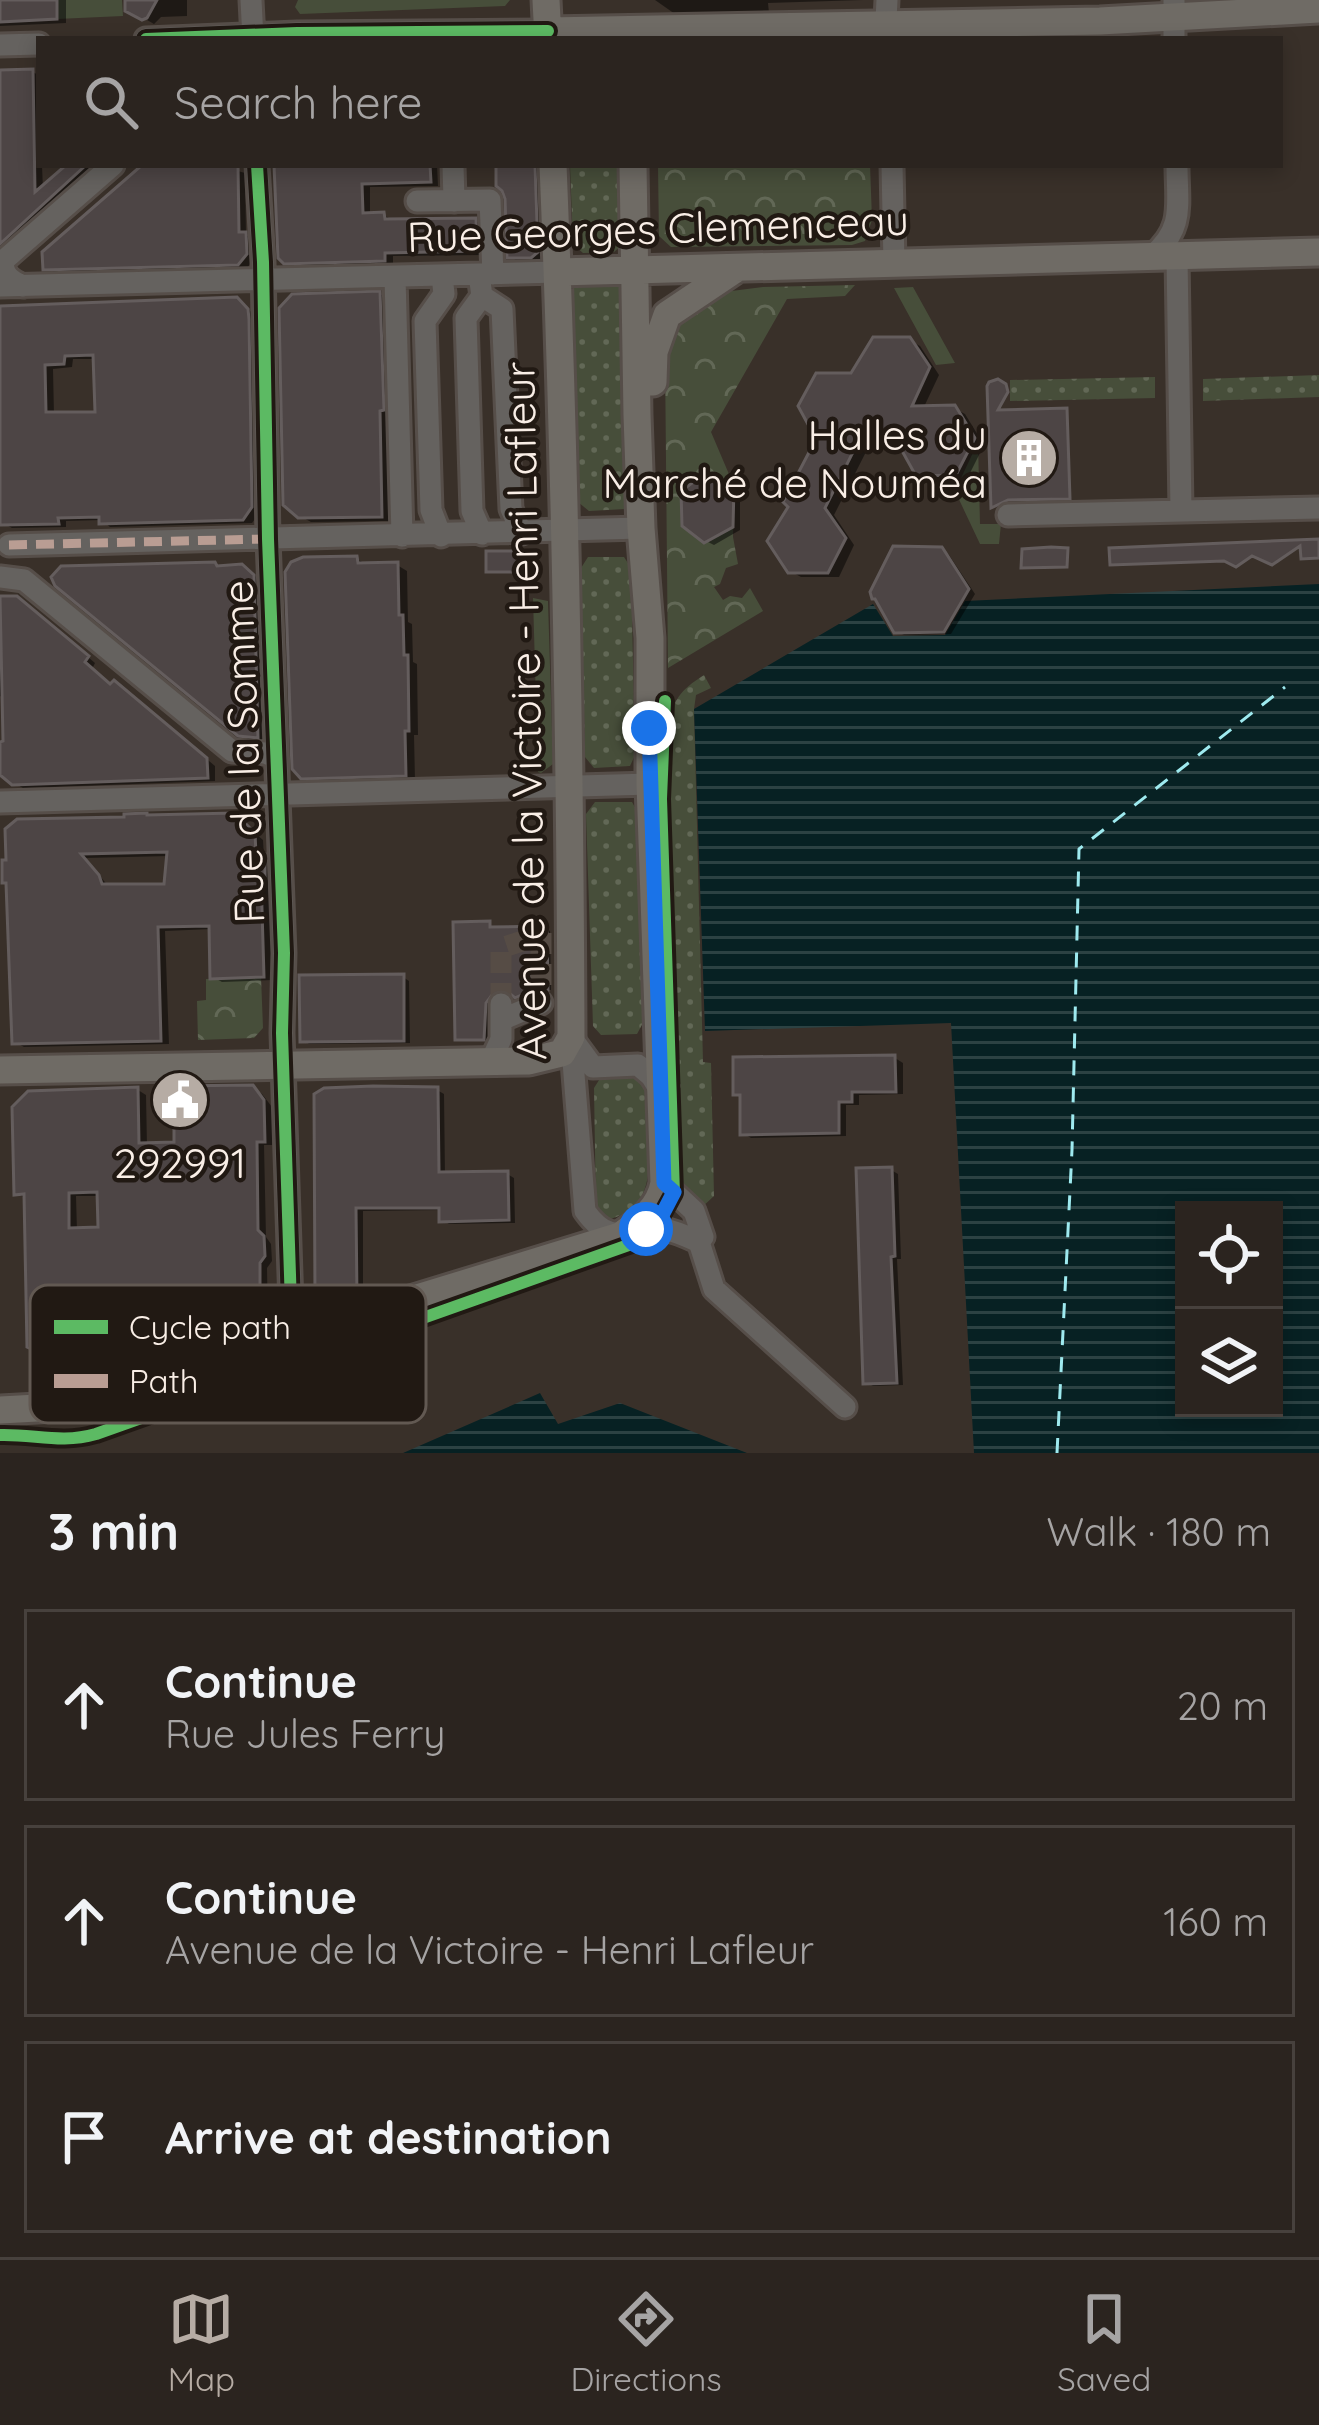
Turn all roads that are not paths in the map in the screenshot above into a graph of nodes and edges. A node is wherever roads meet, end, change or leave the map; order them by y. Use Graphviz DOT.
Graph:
graph roads {
  1 [pos="251,0"];
  2 [pos="546,0"];
  3 [pos="1317,6"];
  4 [pos="1174,19"];
  5 [pos="886,21"];
  6 [pos="630,24"];
  7 [pos="813,32"];
  8 [pos="746,33"];
  9 [pos="548,35"];
  10 [pos="251,36"];
  11 [pos="503,36"];
  12 [pos="36,44"];
  13 [pos="0,45"];
  14 [pos="110,168"];
  15 [pos="257,168"];
  16 [pos="453,168"];
  17 [pos="553,168"];
  18 [pos="633,168"];
  19 [pos="892,168"];
  20 [pos="1177,168"];
  21 [pos="417,201"];
  22 [pos="454,201"];
  23 [pos="1319,252"];
  24 [pos="1165,256"];
  25 [pos="2,261"];
  26 [pos="894,264"];
  27 [pos="738,268"];
  28 [pos="636,270"];
  29 [pos="558,272"];
  30 [pos="442,276"];
  31 [pos="395,277"];
  32 [pos="263,281"];
  33 [pos="485,282"];
  34 [pos="11,286"];
  35 [pos="1319,508"];
  36 [pos="1181,510"];
  37 [pos="1008,515"];
  38 [pos="641,528"];
  39 [pos="542,533"];
  40 [pos="482,534"];
  41 [pos="402,536"];
  42 [pos="441,536"];
  43 [pos="268,539"];
  44 [pos="3,546"];
  45 [pos="0,577"];
  46 [pos="650,638"];
  47 [pos="275,757"];
  48 [pos="650,784"];
  49 [pos="568,787"];
  50 [pos="278,794"];
  51 [pos="0,802"];
  52 [pos="541,1003"];
  53 [pos="571,1036"];
  54 [pos="491,1061"];
  55 [pos="285,1065"];
  56 [pos="0,1070"];
  57 [pos="661,1092"];
  58 [pos="664,1183"];
  59 [pos="620,1236"];
  60 [pos="700,1242"];
  61 [pos="290,1285"];
  62 [pos="426,1296"];
  63 [pos="845,1407"];
  64 [pos="30,1408"];
  65 [pos="0,1410"];
  1 -- 10 [label="street"];
  2 -- 9 [label="main road"];
  3 -- 4 [label="main road"];
  4 -- 5 [label="main road"];
  5 -- 7 [label="main road"];
  6 -- 8 [label="main road"];
  6 -- 9 [label="main road"];
  7 -- 8 [label="main road"];
  9 -- 11 [label="street"];
  12 -- 13 [label="street"];
  14 -- 25 [label="street"];
  15 -- 32 [label="street, Rue de la Somme"];
  16 -- 22 [label="street"];
  17 -- 29 [label="main road, Avenue de la Victoire - Henri Lafleur"];
  18 -- 28 [label="main road"];
  19 -- 26 [label="street"];
  20 -- 24 [label="street"];
  21 -- 22 [label="street"];
  22 -- 33 [label="street"];
  23 -- 24 [label="main road, Rue Georges Clemenceau"];
  24 -- 26 [label="main road, Rue Georges Clemenceau"];
  24 -- 36 [label="street"];
  25 -- 34 [label="street"];
  26 -- 27 [label="main road, Rue Georges Clemenceau"];
  27 -- 28 [label="main road, Rue Georges Clemenceau"];
  27 -- 46 [label="main road"];
  28 -- 29 [label="main road, Rue Georges Clemenceau"];
  28 -- 38 [label="main road"];
  29 -- 33 [label="street, Rue Georges Clemenceau"];
  29 -- 39 [label="main road, Avenue de la Victoire - Henri Lafleur"];
  30 -- 31 [label="street, Rue Georges Clemenceau"];
  30 -- 33 [label="street, Rue Georges Clemenceau"];
  30 -- 42 [label="street"];
  31 -- 32 [label="street, Rue Georges Clemenceau"];
  31 -- 41 [label="street"];
  32 -- 34 [label="street, Rue Georges Clemenceau"];
  32 -- 43 [label="street, Rue de la Somme"];
  33 -- 39 [label="street"];
  33 -- 40 [label="street"];
  35 -- 36 [label="street"];
  36 -- 37 [label="street"];
  38 -- 39 [label="street"];
  38 -- 46 [label="main road"];
  39 -- 40 [label="street"];
  39 -- 49 [label="main road, Avenue de la Victoire - Henri Lafleur"];
  40 -- 42 [label="street"];
  41 -- 42 [label="street"];
  41 -- 43 [label="street"];
  43 -- 44 [label="street"];
  43 -- 47 [label="street, Rue de la Somme"];
  45 -- 47 [label="street"];
  46 -- 48 [label="main road"];
  47 -- 50 [label="street, Rue de la Somme"];
  48 -- 49 [label="street"];
  48 -- 57 [label="main road"];
  49 -- 50 [label="street"];
  49 -- 53 [label="main road, Avenue de la Victoire - Henri Lafleur"];
  50 -- 51 [label="street"];
  50 -- 55 [label="street, Rue de la Somme"];
  52 -- 54 [label="street"];
  53 -- 54 [label="main road"];
  53 -- 57 [label="street"];
  53 -- 59 [label="street, Avenue de la Victoire - Henri Lafleur"];
  54 -- 55 [label="main road"];
  55 -- 56 [label="main road"];
  55 -- 61 [label="street, Rue de la Somme"];
  57 -- 58 [label="main road"];
  58 -- 59 [label="main road"];
  58 -- 60 [label="street"];
  59 -- 60 [label="street"];
  59 -- 62 [label="main road"];
  60 -- 63 [label="street"];
  64 -- 65 [label="main road"];
}
